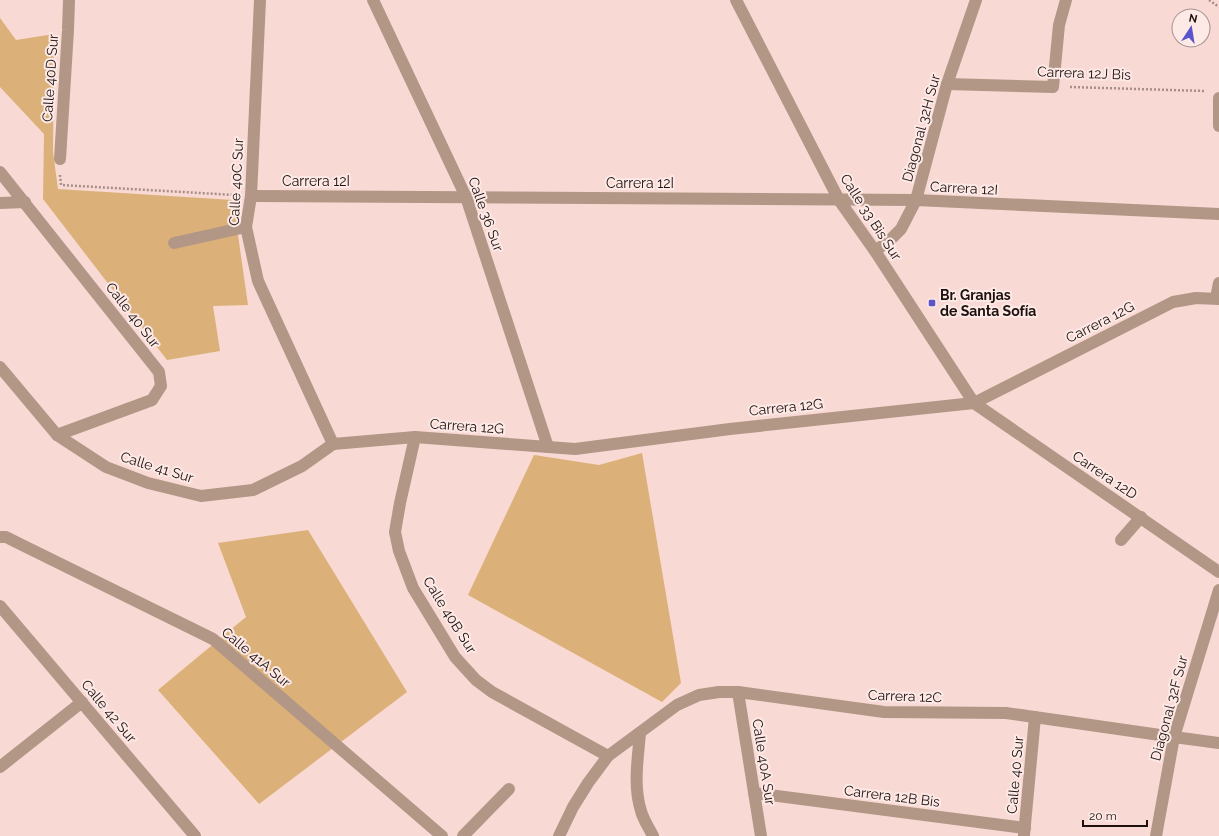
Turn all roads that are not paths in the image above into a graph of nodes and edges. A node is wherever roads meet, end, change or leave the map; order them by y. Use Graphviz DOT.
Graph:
graph roads {
  1 [pos="69,0"];
  2 [pos="260,0"];
  3 [pos="373,0"];
  4 [pos="976,0"];
  5 [pos="1066,0"];
  6 [pos="741,2"];
  7 [pos="947,84"];
  8 [pos="1215,94"];
  9 [pos="1219,126"];
  10 [pos="60,159"];
  11 [pos="0,172"];
  12 [pos="251,196"];
  13 [pos="466,197"];
  14 [pos="839,200"];
  15 [pos="916,200"];
  16 [pos="25,202"];
  17 [pos="0,203"];
  18 [pos="1219,214"];
  19 [pos="246,227"];
  20 [pos="174,243"];
  21 [pos="875,252"];
  22 [pos="1219,283"];
  23 [pos="1217,298"];
  24 [pos="0,368"];
  25 [pos="974,403"];
  26 [pos="57,435"];
  27 [pos="415,437"];
  28 [pos="334,444"];
  29 [pos="548,446"];
  30 [pos="1141,518"];
  31 [pos="0,537"];
  32 [pos="1121,540"];
  33 [pos="1219,572"];
  34 [pos="1219,590"];
  35 [pos="0,606"];
  36 [pos="738,692"];
  37 [pos="82,702"];
  38 [pos="1035,717"];
  39 [pos="640,733"];
  40 [pos="1174,737"];
  41 [pos="1219,742"];
  42 [pos="608,756"];
  43 [pos="0,767"];
  44 [pos="509,789"];
  45 [pos="754,794"];
  46 [pos="1025,832"];
  47 [pos="195,836"];
  48 [pos="442,836"];
  49 [pos="463,836"];
  50 [pos="560,836"];
  51 [pos="653,836"];
  52 [pos="761,836"];
  53 [pos="1156,836"];
  1 -- 10 [label="street, Calle 40D Sur"];
  2 -- 12 [label="street, Calle 40C Sur"];
  3 -- 13 [label="street, Calle 36 Sur"];
  4 -- 7 [label="street, Diagonal 32H Sur"];
  5 -- 7 [label="street, Carrera 12J Bis"];
  6 -- 14 [label="street, Calle 33 Bis Sur"];
  7 -- 15 [label="street, Diagonal 32H Sur"];
  8 -- 9 [label="street"];
  11 -- 16 [label="street, Calle 40 Sur"];
  12 -- 13 [label="street, Carrera 12I"];
  12 -- 19 [label="street, Calle 40C Sur"];
  13 -- 14 [label="street, Carrera 12I"];
  13 -- 29 [label="street, Calle 36 Sur"];
  14 -- 15 [label="street, Carrera 12I"];
  14 -- 21 [label="street, Calle 33 Bis Sur"];
  15 -- 18 [label="street, Carrera 12I"];
  15 -- 21 [label="street, Diagonal 32H Sur"];
  16 -- 17 [label="street"];
  16 -- 26 [label="street, Calle 40 Sur"];
  19 -- 20 [label="street"];
  19 -- 28 [label="street, Calle 40C Sur"];
  21 -- 25 [label="street, Calle 33 Bis Sur"];
  22 -- 23 [label="street"];
  23 -- 25 [label="street, Carrera 12G"];
  24 -- 26 [label="street, Calle 41 Sur"];
  25 -- 29 [label="street, Carrera 12G"];
  25 -- 30 [label="street, Carrera 12D"];
  26 -- 28 [label="street, Calle 41 Sur"];
  27 -- 28 [label="street, Carrera 12G"];
  27 -- 29 [label="street, Carrera 12G"];
  27 -- 42 [label="street, Calle 40B Sur"];
  30 -- 32 [label="street"];
  30 -- 33 [label="street, Carrera 12D"];
  31 -- 48 [label="street, Calle 41A Sur"];
  34 -- 40 [label="street, Diagonal 32F Sur"];
  35 -- 37 [label="street, Calle 42 Sur"];
  36 -- 38 [label="street, Carrera 12C"];
  36 -- 39 [label="street, Carrera 12C"];
  36 -- 45 [label="street, Calle 40A Sur"];
  37 -- 43 [label="street"];
  37 -- 47 [label="street, Calle 42 Sur"];
  38 -- 40 [label="street, Carrera 12C"];
  38 -- 46 [label="street, Calle 40 Sur"];
  39 -- 42 [label="street, Carrera 12C"];
  39 -- 51 [label="street"];
  40 -- 41 [label="street, Carrera 12C"];
  40 -- 53 [label="street, Diagonal 32F Sur"];
  42 -- 50 [label="street, Carrera 12C"];
  44 -- 49 [label="street"];
  45 -- 46 [label="street, Carrera 12B Bis"];
  45 -- 52 [label="street, Calle 40A Sur"];
}
